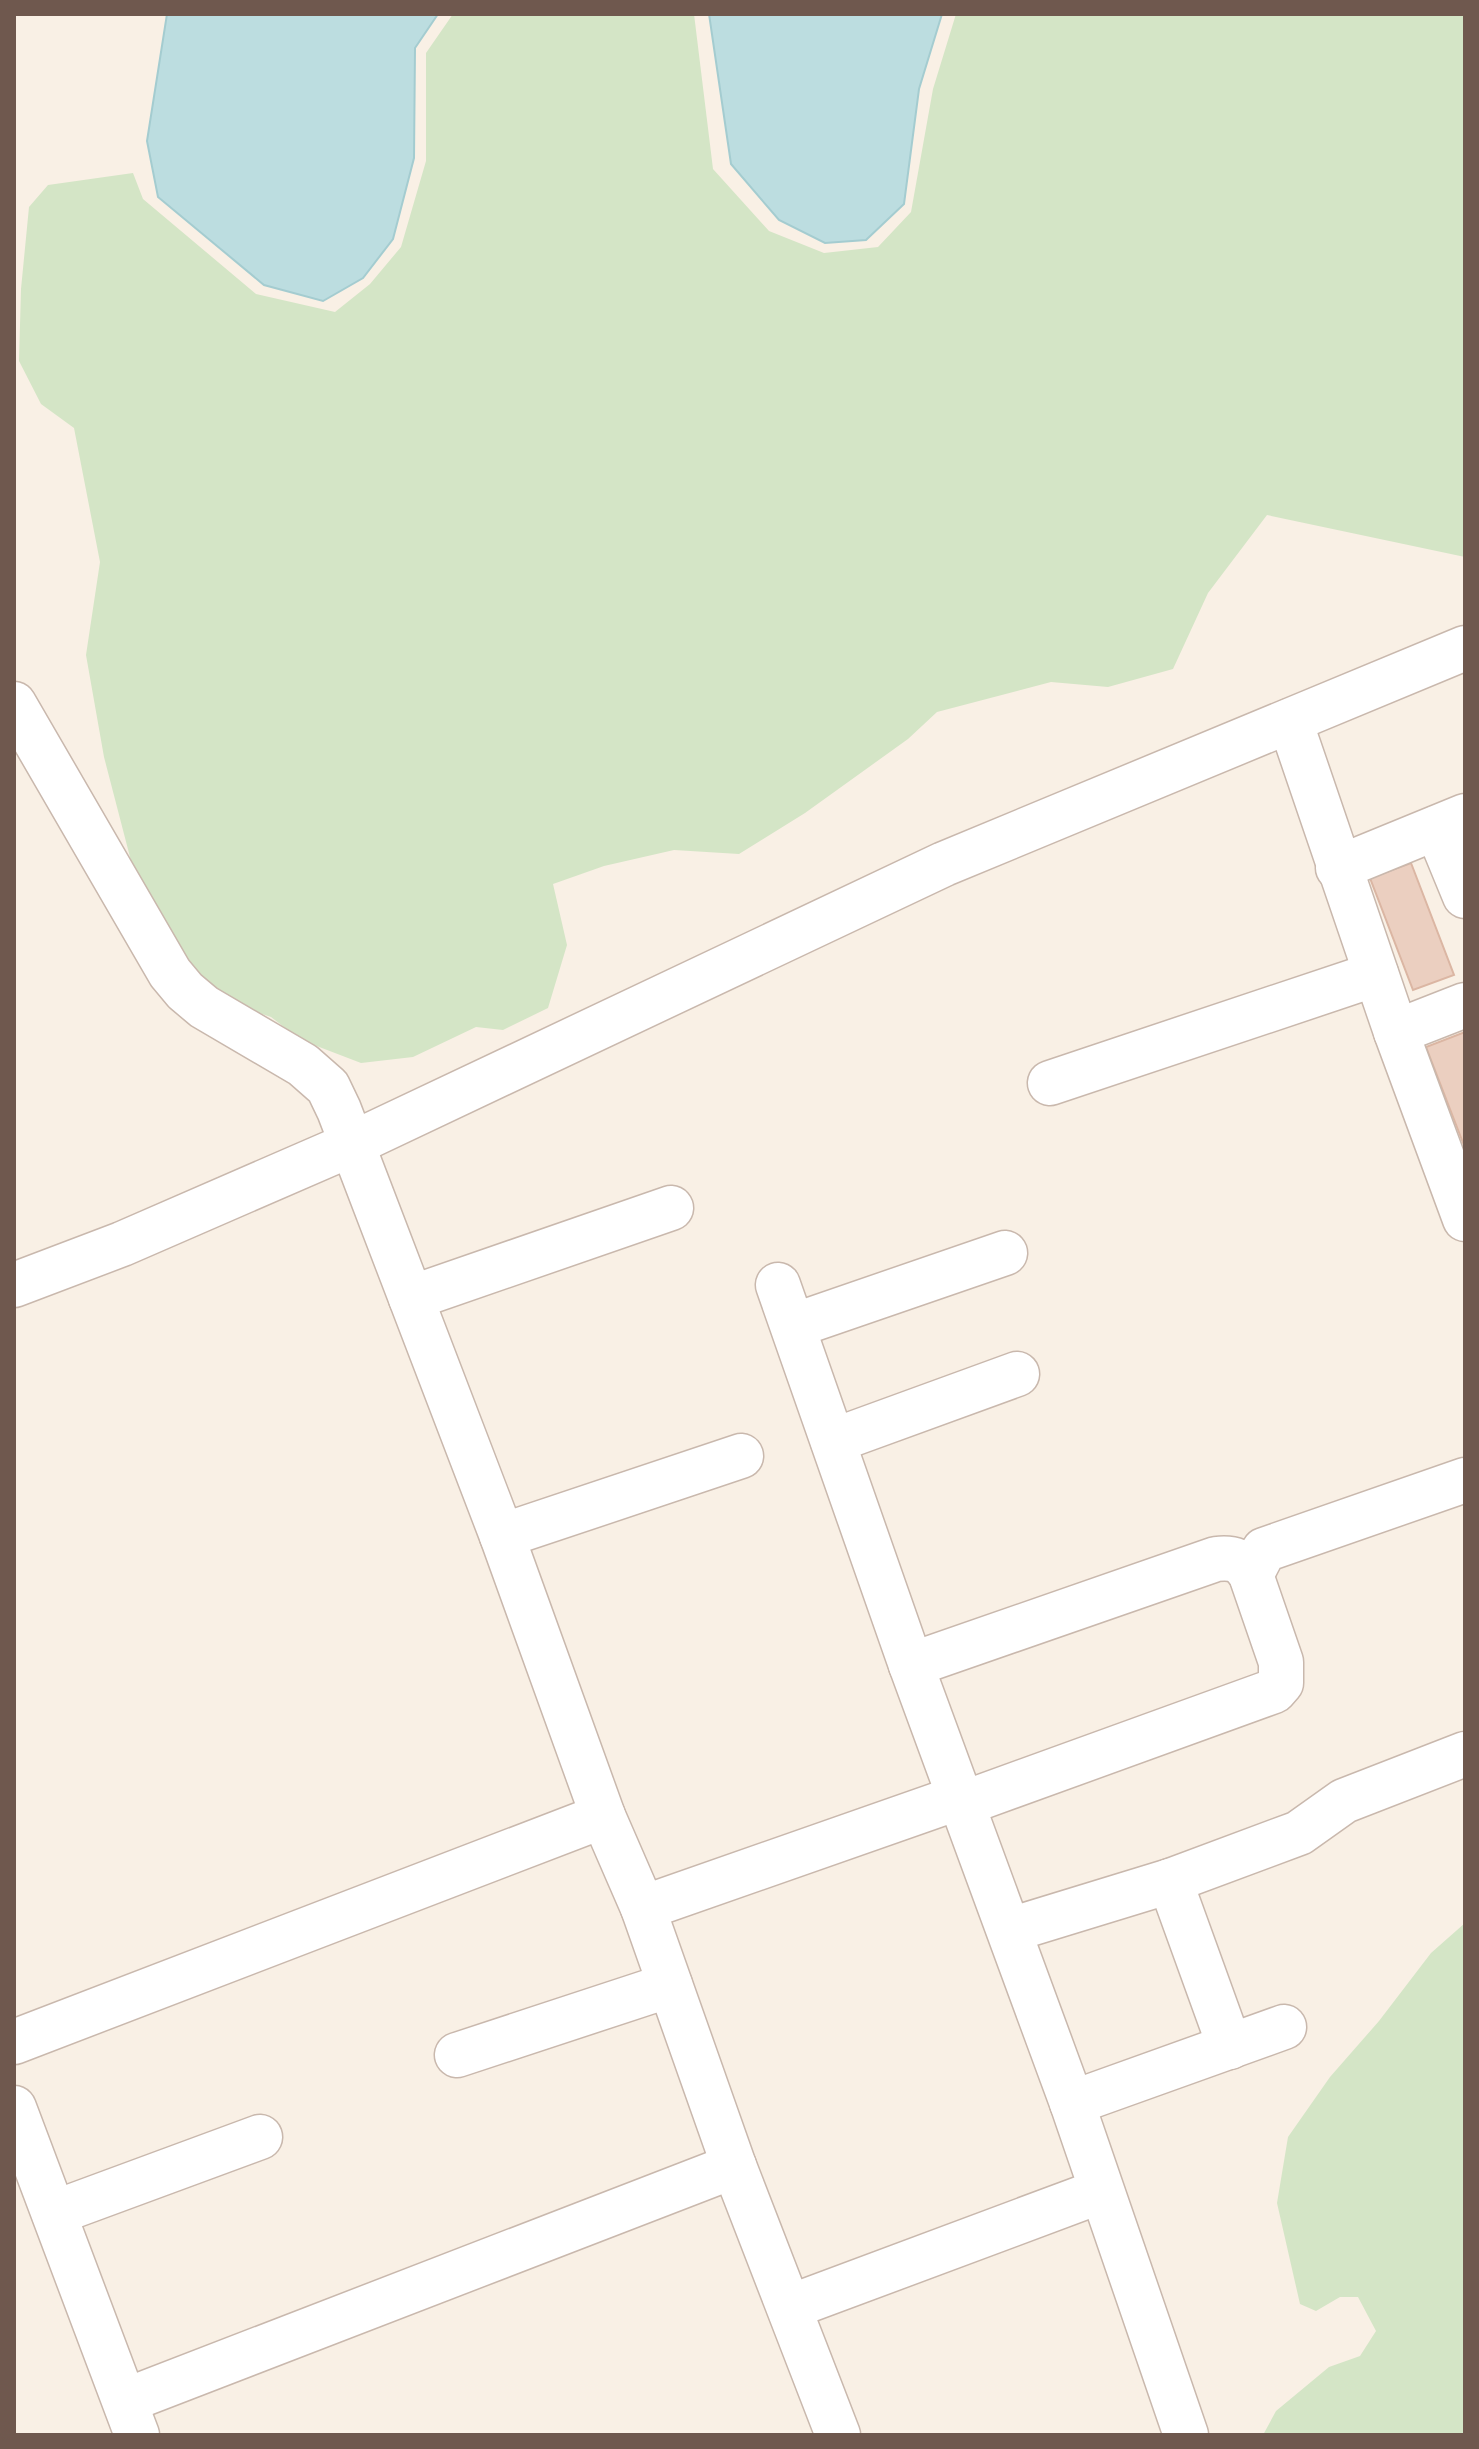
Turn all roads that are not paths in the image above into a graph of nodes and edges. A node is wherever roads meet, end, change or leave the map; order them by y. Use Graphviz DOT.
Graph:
graph roads {
  1 [pos="1465,648"];
  2 [pos="14,704"];
  3 [pos="1290,721"];
  4 [pos="1451,822"];
  5 [pos="1338,868"];
  6 [pos="1465,896"];
  7 [pos="1376,974"];
  8 [pos="1465,1005"];
  9 [pos="1396,1032"];
  10 [pos="1050,1083"];
  11 [pos="352,1144"];
  12 [pos="1462,1201"];
  13 [pos="671,1208"];
  14 [pos="1005,1253"];
  15 [pos="14,1285"];
  16 [pos="778,1285"];
  17 [pos="411,1298"];
  18 [pos="793,1326"];
  19 [pos="1017,1374"];
  20 [pos="833,1441"];
  21 [pos="741,1456"];
  22 [pos="1465,1480"];
  23 [pos="502,1536"];
  24 [pos="1251,1575"];
  25 [pos="911,1665"];
  26 [pos="1465,1754"];
  27 [pos="961,1800"];
  28 [pos="603,1816"];
  29 [pos="1170,1881"];
  30 [pos="643,1908"];
  31 [pos="1010,1930"];
  32 [pos="670,1985"];
  33 [pos="1284,2027"];
  34 [pos="14,2042"];
  35 [pos="1230,2047"];
  36 [pos="457,2055"];
  37 [pos="1072,2103"];
  38 [pos="14,2108"];
  39 [pos="260,2137"];
  40 [pos="734,2166"];
  41 [pos="1101,2191"];
  42 [pos="54,2213"];
  43 [pos="790,2307"];
  44 [pos="131,2418"];
  45 [pos="827,2432"];
  46 [pos="1186,2435"];
  1 -- 3 [label="street"];
  2 -- 11 [label="street"];
  3 -- 5 [label="street"];
  3 -- 11 [label="street"];
  4 -- 5 [label="street"];
  4 -- 6 [label="street"];
  5 -- 7 [label="street"];
  7 -- 9 [label="street"];
  7 -- 10 [label="street"];
  8 -- 9 [label="street"];
  9 -- 12 [label="street"];
  11 -- 15 [label="street"];
  11 -- 17 [label="street"];
  13 -- 17 [label="street"];
  14 -- 18 [label="street"];
  16 -- 18 [label="street"];
  17 -- 23 [label="street"];
  18 -- 20 [label="street"];
  19 -- 20 [label="street"];
  20 -- 25 [label="street"];
  21 -- 23 [label="street"];
  22 -- 24 [label="street"];
  23 -- 28 [label="street"];
  24 -- 25 [label="street"];
  24 -- 27 [label="street"];
  25 -- 27 [label="street"];
  26 -- 29 [label="street"];
  27 -- 30 [label="street"];
  27 -- 31 [label="street"];
  28 -- 30 [label="street"];
  28 -- 34 [label="street"];
  29 -- 31 [label="street"];
  29 -- 35 [label="street"];
  30 -- 32 [label="street"];
  31 -- 37 [label="street"];
  32 -- 36 [label="street"];
  32 -- 40 [label="street"];
  33 -- 35 [label="street"];
  35 -- 37 [label="street"];
  37 -- 41 [label="street"];
  38 -- 42 [label="street"];
  39 -- 42 [label="street"];
  40 -- 43 [label="street"];
  40 -- 44 [label="street"];
  41 -- 43 [label="street"];
  41 -- 46 [label="street"];
  42 -- 44 [label="street"];
  43 -- 45 [label="street"];
}
